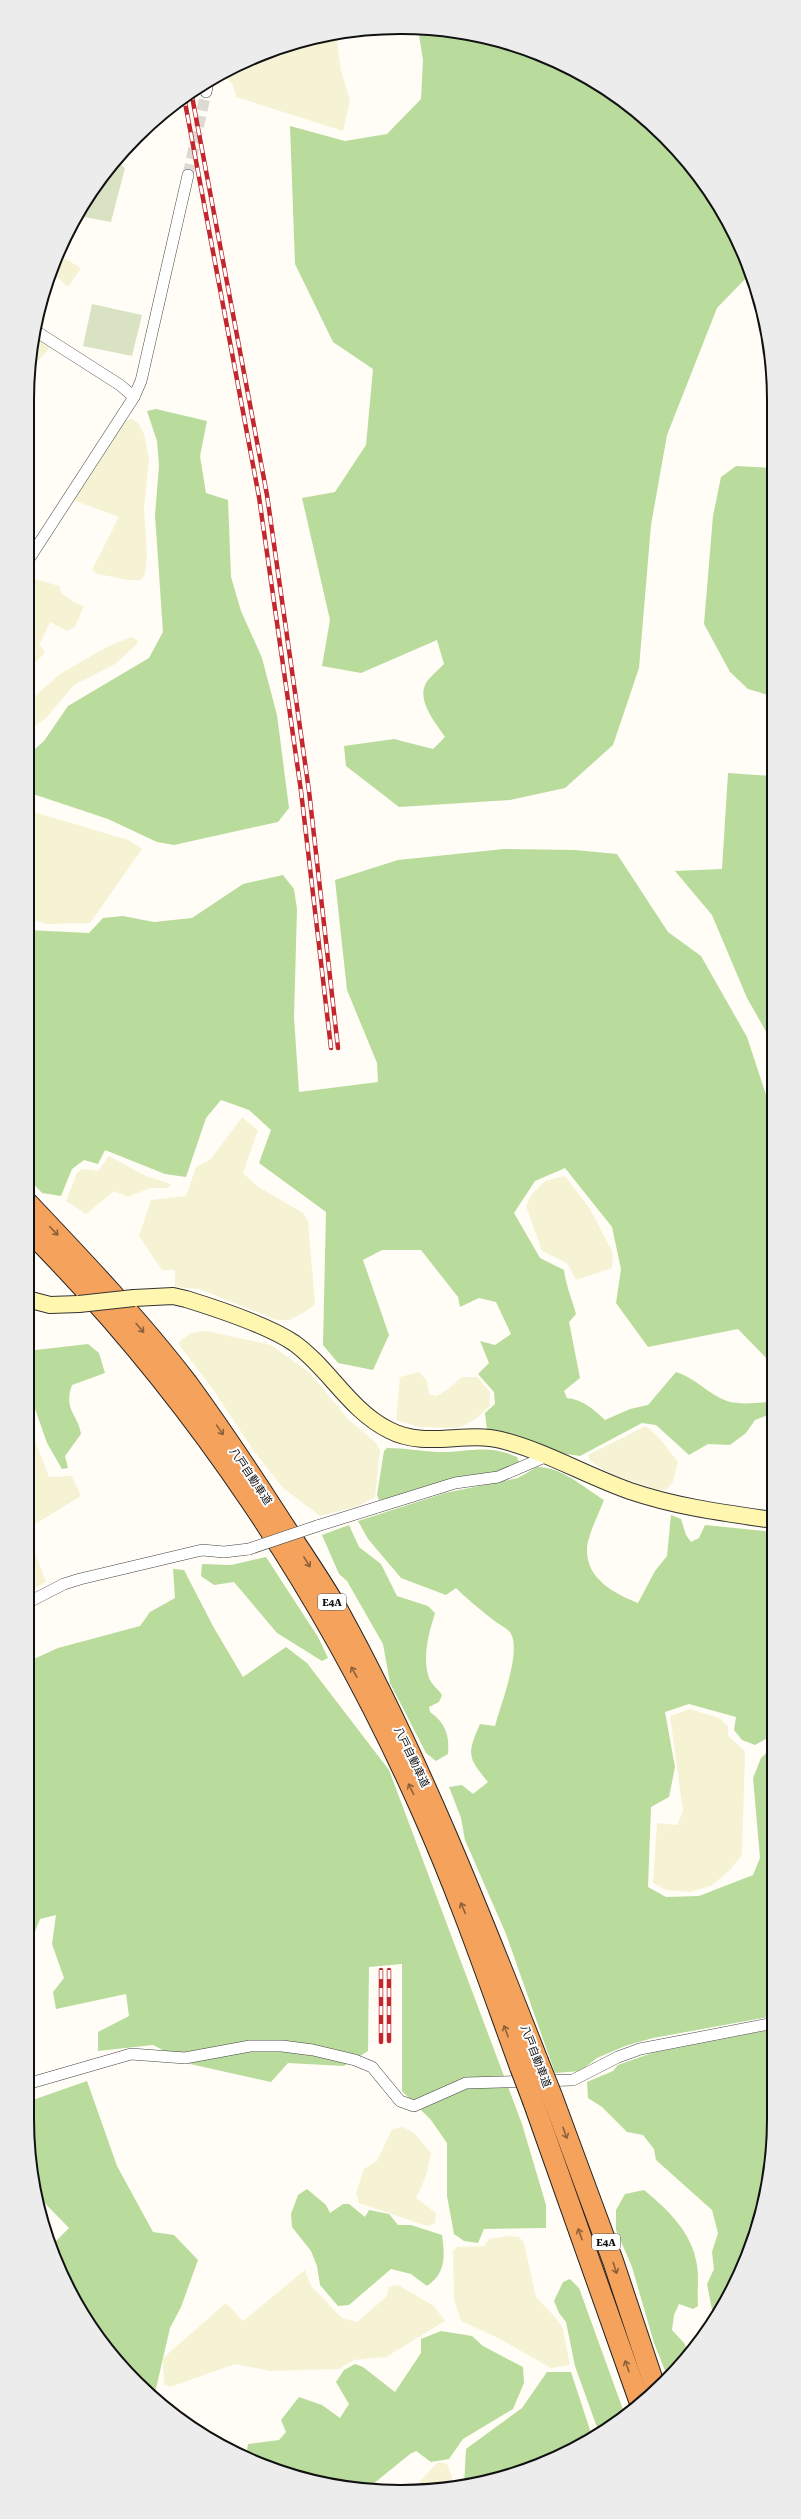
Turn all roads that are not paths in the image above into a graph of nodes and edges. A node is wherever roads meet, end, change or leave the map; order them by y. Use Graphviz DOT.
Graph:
graph roads {
  1 [pos="188,175"];
  2 [pos="40,334"];
  3 [pos="134,397"];
  4 [pos="34,551"];
  5 [pos="34,1209"];
  6 [pos="34,1236"];
  7 [pos="34,1301"];
  8 [pos="545,1457"];
  9 [pos="767,1519"];
  10 [pos="34,1599"];
  11 [pos="767,2024"];
  12 [pos="34,2082"];
  13 [pos="542,2099"];
  14 [pos="654,2383"];
  15 [pos="638,2397"];
  1 -- 3 [label="street"];
  2 -- 3 [label="street"];
  3 -- 4 [label="street"];
  5 -- 13 [label="highway, 八戸自動車道 / E4A, one-way, bridge"];
  13 -- 6 [label="highway, 八戸自動車道 / E4A, one-way, bridge"];
  7 -- 8 [label="street, bridge"];
  8 -- 9 [label="street"];
  8 -- 10 [label="street, bridge"];
  11 -- 12 [label="street"];
  13 -- 14 [label="highway, 八戸自動車道 / E4A, one-way"];
  15 -- 13 [label="highway, 八戸自動車道 / E4A, one-way"];
}
